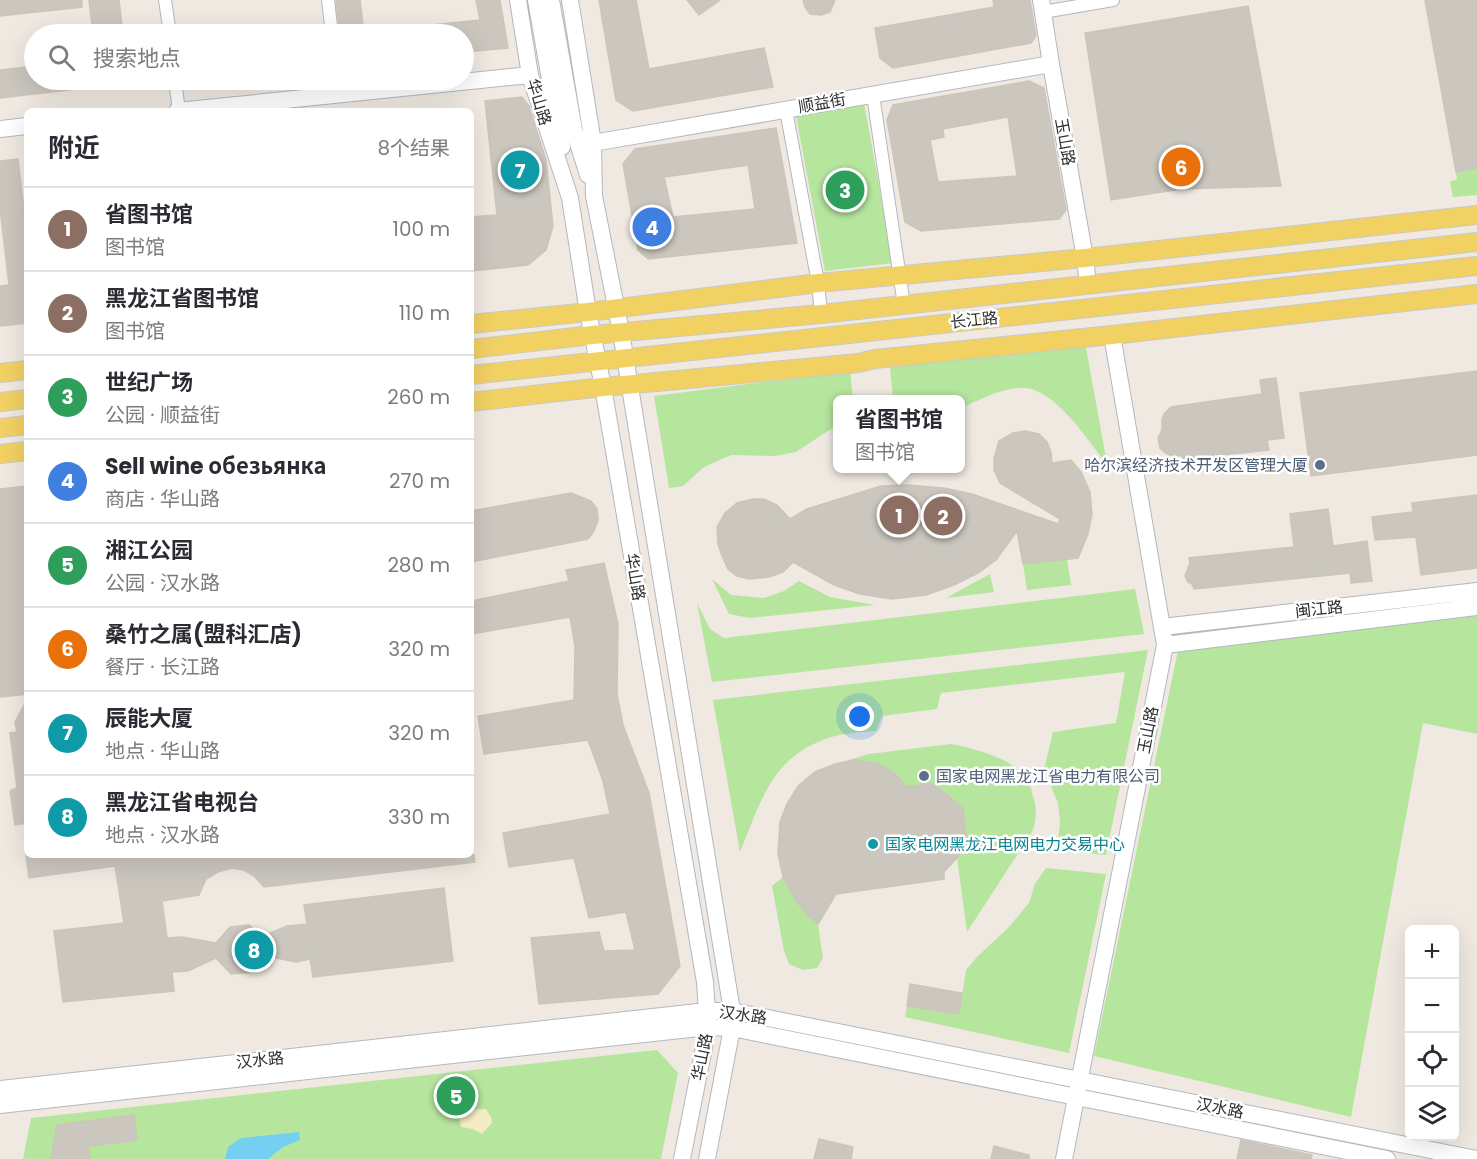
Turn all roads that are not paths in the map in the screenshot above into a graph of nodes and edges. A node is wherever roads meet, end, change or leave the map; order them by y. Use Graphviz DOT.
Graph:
graph roads {
  1 [pos="165,0"];
  2 [pos="328,0"];
  3 [pos="518,0"];
  4 [pos="536,0"];
  5 [pos="551,0"];
  6 [pos="570,0"];
  7 [pos="1113,0"];
  8 [pos="1042,6"];
  9 [pos="169,24"];
  10 [pos="331,24"];
  11 [pos="1051,64"];
  12 [pos="531,75"];
  13 [pos="474,79"];
  14 [pos="176,90"];
  15 [pos="317,90"];
  16 [pos="873,95"];
  17 [pos="178,108"];
  18 [pos="198,108"];
  19 [pos="786,110"];
  20 [pos="24,126"];
  21 [pos="0,129"];
  22 [pos="593,144"];
  23 [pos="594,196"];
  24 [pos="570,198"];
  25 [pos="1477,215"];
  26 [pos="1477,242"];
  27 [pos="1085,258"];
  28 [pos="1477,266"];
  29 [pos="901,275"];
  30 [pos="818,283"];
  31 [pos="1088,285"];
  32 [pos="1477,294"];
  33 [pos="904,305"];
  34 [pos="616,308"];
  35 [pos="588,312"];
  36 [pos="821,314"];
  37 [pos="474,324"];
  38 [pos="621,332"];
  39 [pos="592,335"];
  40 [pos="1112,335"];
  41 [pos="474,349"];
  42 [pos="624,357"];
  43 [pos="598,360"];
  44 [pos="24,370"];
  45 [pos="0,373"];
  46 [pos="474,375"];
  47 [pos="628,385"];
  48 [pos="603,387"];
  49 [pos="24,399"];
  50 [pos="0,402"];
  51 [pos="474,402"];
  52 [pos="24,425"];
  53 [pos="0,428"];
  54 [pos="24,451"];
  55 [pos="0,454"];
  56 [pos="1477,591"];
  57 [pos="1477,607"];
  58 [pos="1162,627"];
  59 [pos="1165,645"];
  60 [pos="732,1011"];
  61 [pos="708,1019"];
  62 [pos="732,1028"];
  63 [pos="1079,1089"];
  64 [pos="0,1101"];
  65 [pos="682,1159"];
  66 [pos="707,1159"];
  67 [pos="1064,1159"];
  68 [pos="1387,1159"];
  69 [pos="1476,1159"];
  1 -- 9 [label="street"];
  2 -- 10 [label="street"];
  3 -- 12 [label="main road, 华山路"];
  4 -- 24 [label="main road"];
  5 -- 23 [label="main road"];
  6 -- 22 [label="main road, 华山路"];
  7 -- 8 [label="street"];
  8 -- 11 [label="main road, 玉山路"];
  11 -- 16 [label="main road, 顺益街"];
  11 -- 27 [label="main road, 玉山路"];
  12 -- 13 [label="main road"];
  12 -- 24 [label="main road, 华山路"];
  14 -- 17 [label="street"];
  15 -- 18 [label="main road"];
  16 -- 19 [label="main road, 顺益街"];
  16 -- 29 [label="street"];
  19 -- 22 [label="main road, 顺益街"];
  19 -- 30 [label="street"];
  20 -- 21 [label="main road"];
  22 -- 23 [label="main road, 华山路"];
  23 -- 34 [label="main road, 华山路"];
  24 -- 35 [label="main road, 华山路"];
  25 -- 27 [label="main road"];
  26 -- 31 [label="main road, 长江路"];
  27 -- 29 [label="main road"];
  27 -- 31 [label="main road, 玉山路"];
  28 -- 42 [label="main road, 长江路"];
  29 -- 30 [label="main road"];
  29 -- 33 [label="street"];
  30 -- 34 [label="main road"];
  30 -- 36 [label="street"];
  31 -- 33 [label="main road, 长江路"];
  32 -- 40 [label="main road"];
  33 -- 36 [label="main road, 长江路"];
  34 -- 35 [label="main road"];
  34 -- 38 [label="main road, 华山路"];
  35 -- 37 [label="main road"];
  35 -- 39 [label="main road, 华山路"];
  36 -- 38 [label="main road, 长江路"];
  38 -- 39 [label="main road, 长江路"];
  38 -- 42 [label="main road, 华山路"];
  39 -- 41 [label="main road, 长江路"];
  39 -- 43 [label="main road, 华山路"];
  40 -- 47 [label="main road"];
  40 -- 58 [label="main road, 玉山路"];
  42 -- 43 [label="main road, 长江路"];
  42 -- 47 [label="main road, 华山路"];
  43 -- 46 [label="main road, 长江路"];
  43 -- 48 [label="main road, 华山路"];
  44 -- 45 [label="main road"];
  47 -- 48 [label="main road"];
  47 -- 60 [label="main road, 华山路"];
  48 -- 51 [label="main road"];
  48 -- 61 [label="main road, 华山路"];
  49 -- 50 [label="main road"];
  52 -- 53 [label="main road"];
  54 -- 55 [label="main road"];
  56 -- 58 [label="main road, 闽江路"];
  57 -- 59 [label="main road, 闽江路"];
  58 -- 59 [label="main road, 玉山路"];
  59 -- 63 [label="main road, 玉山路"];
  60 -- 61 [label="main road, 汉水路"];
  60 -- 62 [label="main road, 华山路"];
  60 -- 63 [label="main road, 汉水路"];
  61 -- 62 [label="main road, 汉水路"];
  61 -- 64 [label="main road, 汉水路"];
  61 -- 65 [label="main road, 华山路"];
  62 -- 63 [label="main road, 汉水路"];
  62 -- 66 [label="main road, 华山路"];
  63 -- 67 [label="main road, 玉山路"];
  63 -- 68 [label="main road, 汉水路"];
  63 -- 69 [label="main road, 汉水路"];
}
